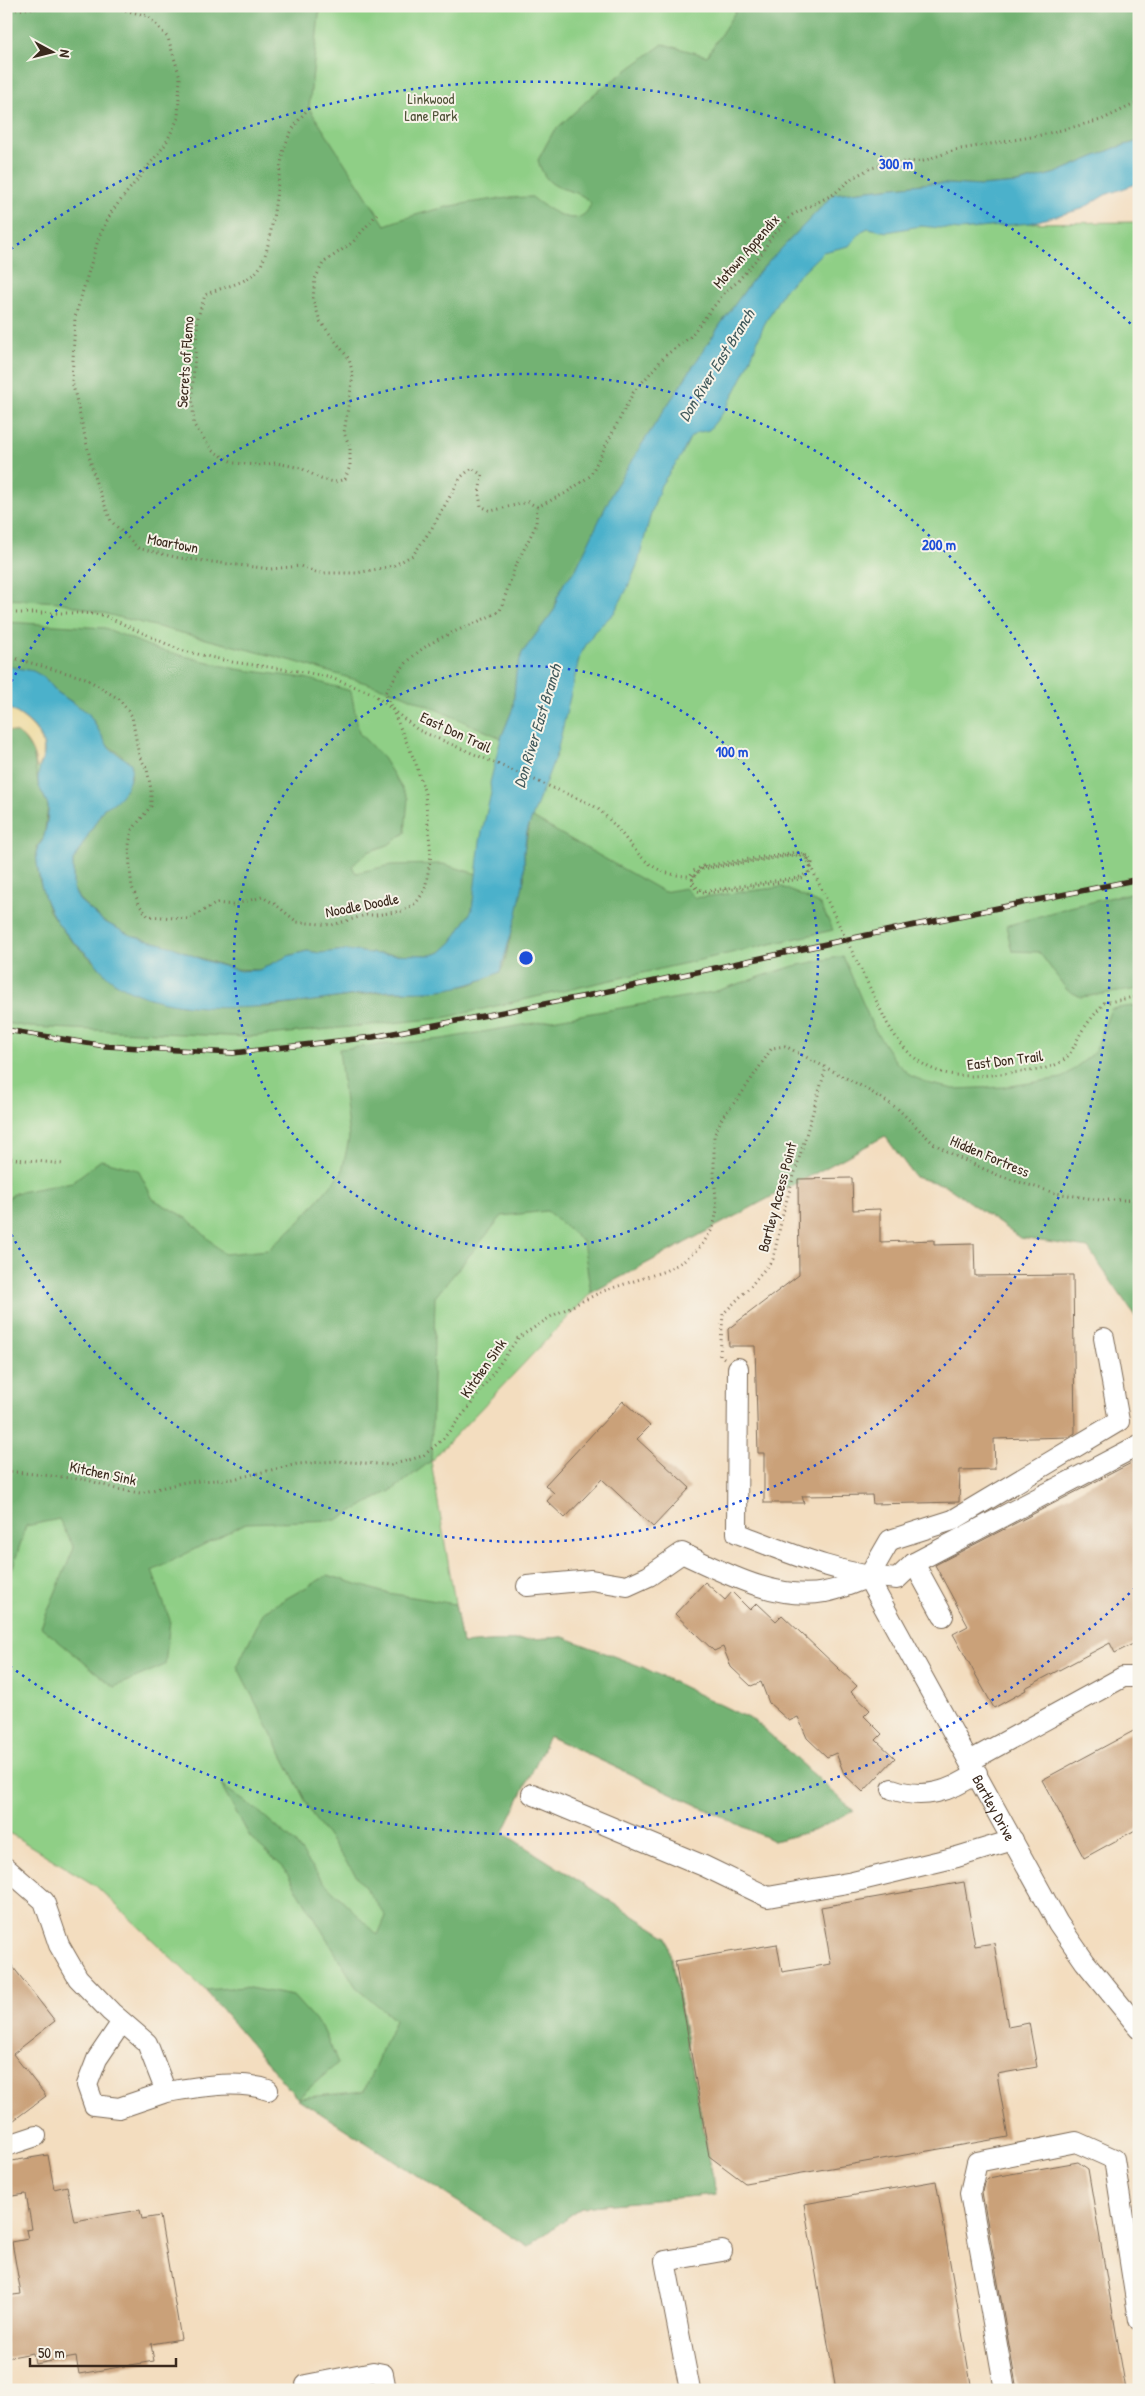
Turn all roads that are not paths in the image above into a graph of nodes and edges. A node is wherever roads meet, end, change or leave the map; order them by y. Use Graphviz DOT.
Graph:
graph roads {
  1 [pos="1104,1338"];
  2 [pos="738,1368"];
  3 [pos="1139,1445"];
  4 [pos="914,1563"];
  5 [pos="868,1578"];
  6 [pos="527,1586"];
  7 [pos="943,1616"];
  8 [pos="1139,1677"];
  9 [pos="974,1767"];
  10 [pos="892,1789"];
  11 [pos="532,1794"];
  12 [pos="1013,1840"];
  13 [pos="6,1868"];
  14 [pos="122,2022"];
  15 [pos="1139,2028"];
  16 [pos="268,2090"];
  17 [pos="166,2092"];
  18 [pos="36,2136"];
  19 [pos="6,2146"];
  20 [pos="722,2250"];
  21 [pos="1139,2320"];
  22 [pos="306,2385"];
  23 [pos="386,2390"];
  24 [pos="690,2390"];
  25 [pos="1005,2390"];
  1 -- 5 [label="street"];
  2 -- 5 [label="street"];
  3 -- 4 [label="street"];
  4 -- 5 [label="street"];
  4 -- 7 [label="street"];
  5 -- 6 [label="street"];
  5 -- 9 [label="street, Bartley Drive"];
  8 -- 9 [label="street"];
  9 -- 10 [label="street"];
  9 -- 12 [label="street, Bartley Drive"];
  11 -- 12 [label="street"];
  12 -- 15 [label="street, Bartley Drive"];
  13 -- 14 [label="street"];
  14 -- 17 [label="street"];
  14 -- 17 [label="street"];
  16 -- 17 [label="street"];
  18 -- 19 [label="street"];
  20 -- 24 [label="street"];
  21 -- 25 [label="street"];
  22 -- 23 [label="street"];
}
